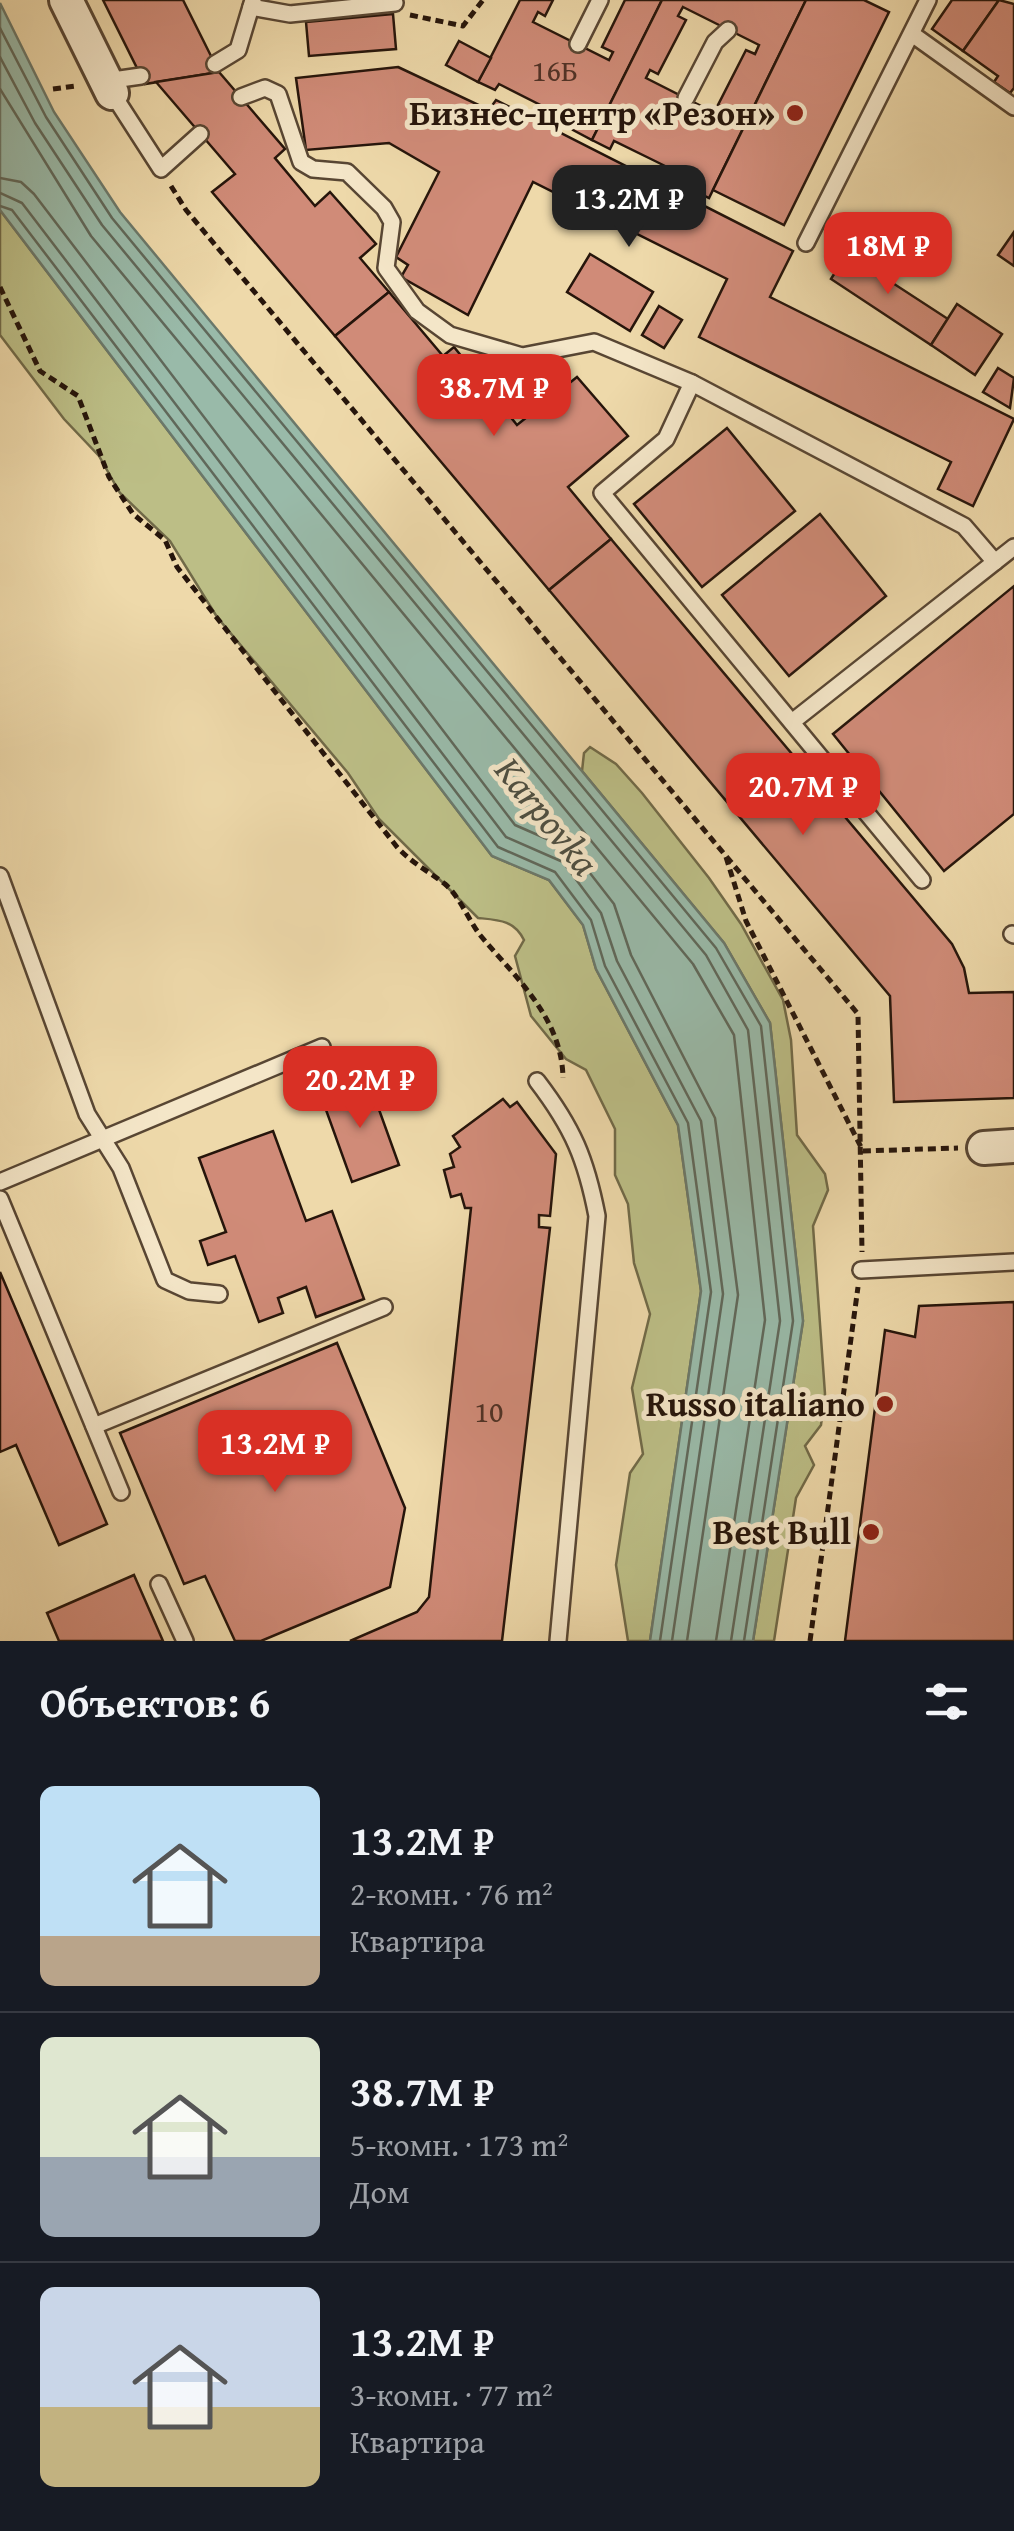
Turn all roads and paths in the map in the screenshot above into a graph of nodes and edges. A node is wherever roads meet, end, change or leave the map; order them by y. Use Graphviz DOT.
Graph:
graph roads {
  1 [pos="66,0"];
  2 [pos="483,0"];
  3 [pos="600,0"];
  4 [pos="928,0"];
  5 [pos="252,3"];
  6 [pos="395,3"];
  7 [pos="728,30"];
  8 [pos="912,34"];
  9 [pos="578,44"];
  10 [pos="215,64"];
  11 [pos="141,76"];
  12 [pos="109,87"];
  13 [pos="240,98"];
  14 [pos="686,98"];
  15 [pos="1014,107"];
  16 [pos="200,134"];
  17 [pos="162,169"];
  18 [pos="806,243"];
  19 [pos="0,287"];
  20 [pos="692,383"];
  21 [pos="1014,547"];
  22 [pos="995,562"];
  23 [pos="792,722"];
  24 [pos="726,854"];
  25 [pos="0,876"];
  26 [pos="922,880"];
  27 [pos="322,1047"];
  28 [pos="537,1081"];
  29 [pos="563,1116"];
  30 [pos="103,1138"];
  31 [pos="999,1147"];
  32 [pos="863,1151"];
  33 [pos="0,1182"];
  34 [pos="0,1199"];
  35 [pos="1014,1262"];
  36 [pos="861,1270"];
  37 [pos="220,1294"];
  38 [pos="384,1307"];
  39 [pos="94,1426"];
  40 [pos="121,1492"];
  41 [pos="160,1584"];
  42 [pos="185,1641"];
  43 [pos="558,1641"];
  44 [pos="810,1641"];
  1 -- 12 [label="street"];
  2 -- 6 [label="path"];
  3 -- 9 [label="lane"];
  4 -- 8 [label="lane"];
  5 -- 6 [label="lane"];
  5 -- 10 [label="lane"];
  7 -- 14 [label="lane"];
  8 -- 15 [label="lane"];
  8 -- 18 [label="lane"];
  11 -- 12 [label="lane"];
  12 -- 17 [label="lane"];
  13 -- 20 [label="lane"];
  16 -- 17 [label="lane"];
  17 -- 24 [label="path"];
  19 -- 29 [label="path"];
  20 -- 22 [label="lane"];
  20 -- 23 [label="lane"];
  21 -- 22 [label="lane"];
  22 -- 23 [label="lane"];
  23 -- 26 [label="lane"];
  24 -- 32 [label="path"];
  24 -- 32 [label="path"];
  25 -- 30 [label="lane"];
  27 -- 30 [label="lane"];
  28 -- 29 [label="lane"];
  29 -- 43 [label="lane"];
  30 -- 33 [label="lane"];
  30 -- 37 [label="lane"];
  31 -- 32 [label="path"];
  32 -- 36 [label="path"];
  34 -- 39 [label="lane"];
  35 -- 36 [label="lane"];
  36 -- 44 [label="path"];
  38 -- 39 [label="lane"];
  39 -- 40 [label="lane"];
  41 -- 42 [label="lane"];
}
